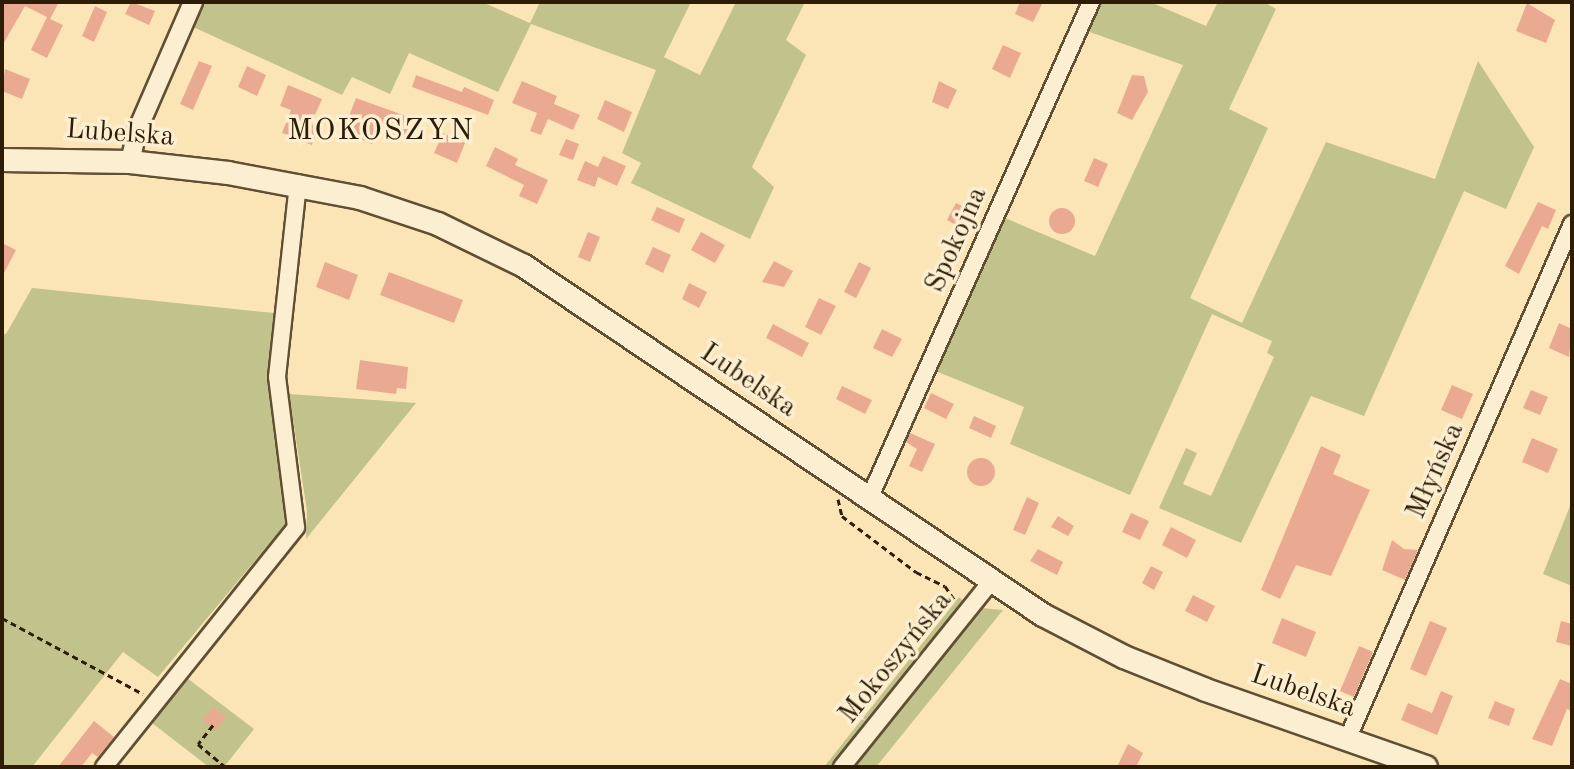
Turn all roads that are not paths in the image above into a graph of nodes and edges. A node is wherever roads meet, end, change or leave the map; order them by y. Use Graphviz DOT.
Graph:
graph roads {
  1 [pos="193,2"];
  2 [pos="1091,2"];
  3 [pos="2,160"];
  4 [pos="130,162"];
  5 [pos="298,183"];
  6 [pos="1572,224"];
  7 [pos="869,499"];
  8 [pos="991,582"];
  9 [pos="1347,740"];
  10 [pos="104,767"];
  11 [pos="842,767"];
  12 [pos="1424,767"];
  1 -- 4 [label="street"];
  2 -- 7 [label="street, Spokojna"];
  3 -- 4 [label="main road, Lubelska"];
  4 -- 5 [label="main road, Lubelska"];
  5 -- 7 [label="main road, Lubelska"];
  5 -- 10 [label="street"];
  6 -- 9 [label="street, Młyńska"];
  7 -- 8 [label="main road, Lubelska"];
  8 -- 9 [label="main road, Lubelska"];
  8 -- 11 [label="street, Mokoszyńska"];
  9 -- 12 [label="main road, Lubelska"];
}
